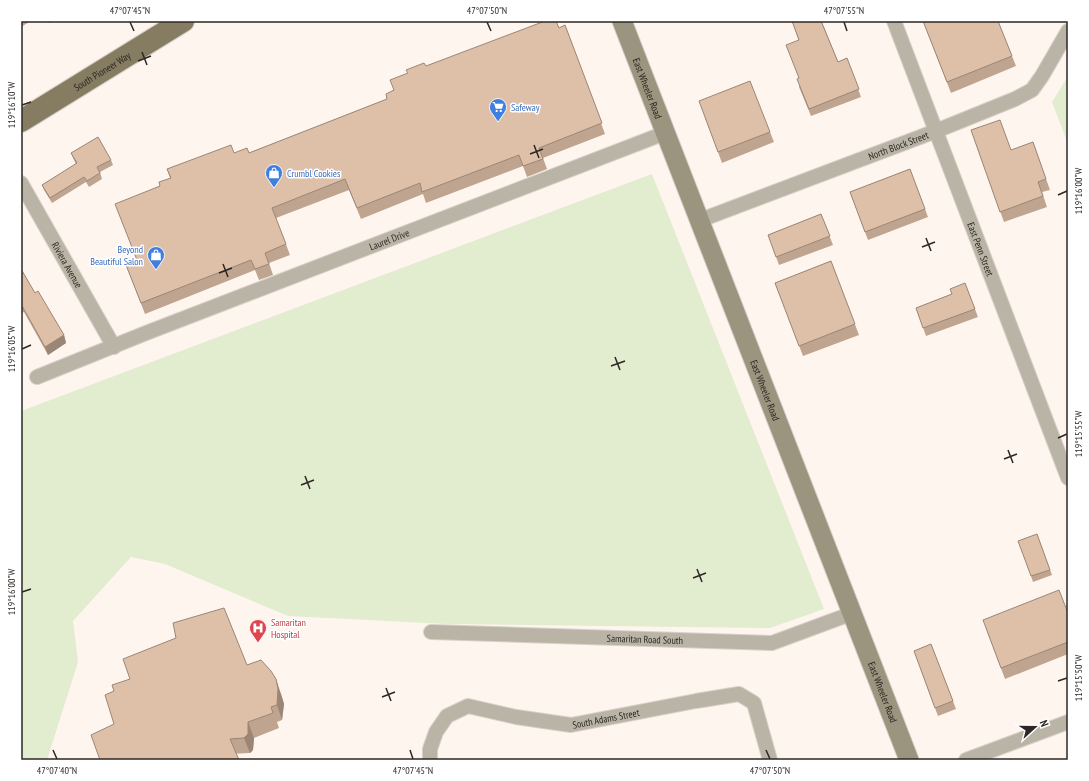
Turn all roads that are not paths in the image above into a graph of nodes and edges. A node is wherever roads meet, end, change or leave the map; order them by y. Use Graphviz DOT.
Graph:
graph roads {
  1 [pos="183,21"];
  2 [pos="622,21"];
  3 [pos="894,21"];
  4 [pos="1063,21"];
  5 [pos="1068,24"];
  6 [pos="1068,31"];
  7 [pos="21,121"];
  8 [pos="936,131"];
  9 [pos="664,132"];
  10 [pos="21,183"];
  11 [pos="698,221"];
  12 [pos="114,347"];
  13 [pos="36,378"];
  14 [pos="1068,478"];
  15 [pos="853,613"];
  16 [pos="431,632"];
  17 [pos="1068,722"];
  18 [pos="430,760"];
  19 [pos="770,760"];
  20 [pos="909,760"];
  21 [pos="966,760"];
  1 -- 7 [label="main road, South Pioneer Way"];
  2 -- 9 [label="main road, East Wheeler Road"];
  3 -- 8 [label="street, East Penn Street"];
  4 -- 5 [label="street"];
  6 -- 8 [label="street, North Block Street"];
  8 -- 11 [label="street, North Block Street"];
  8 -- 14 [label="street, East Penn Street"];
  9 -- 11 [label="main road, East Wheeler Road"];
  9 -- 12 [label="street, Laurel Drive"];
  10 -- 12 [label="street, Riviera Avenue"];
  11 -- 15 [label="main road, East Wheeler Road"];
  12 -- 13 [label="street, Laurel Drive"];
  15 -- 16 [label="street, Samaritan Road South"];
  15 -- 20 [label="main road, East Wheeler Road"];
  17 -- 21 [label="street"];
  18 -- 19 [label="street, South Adams Street"];
}
